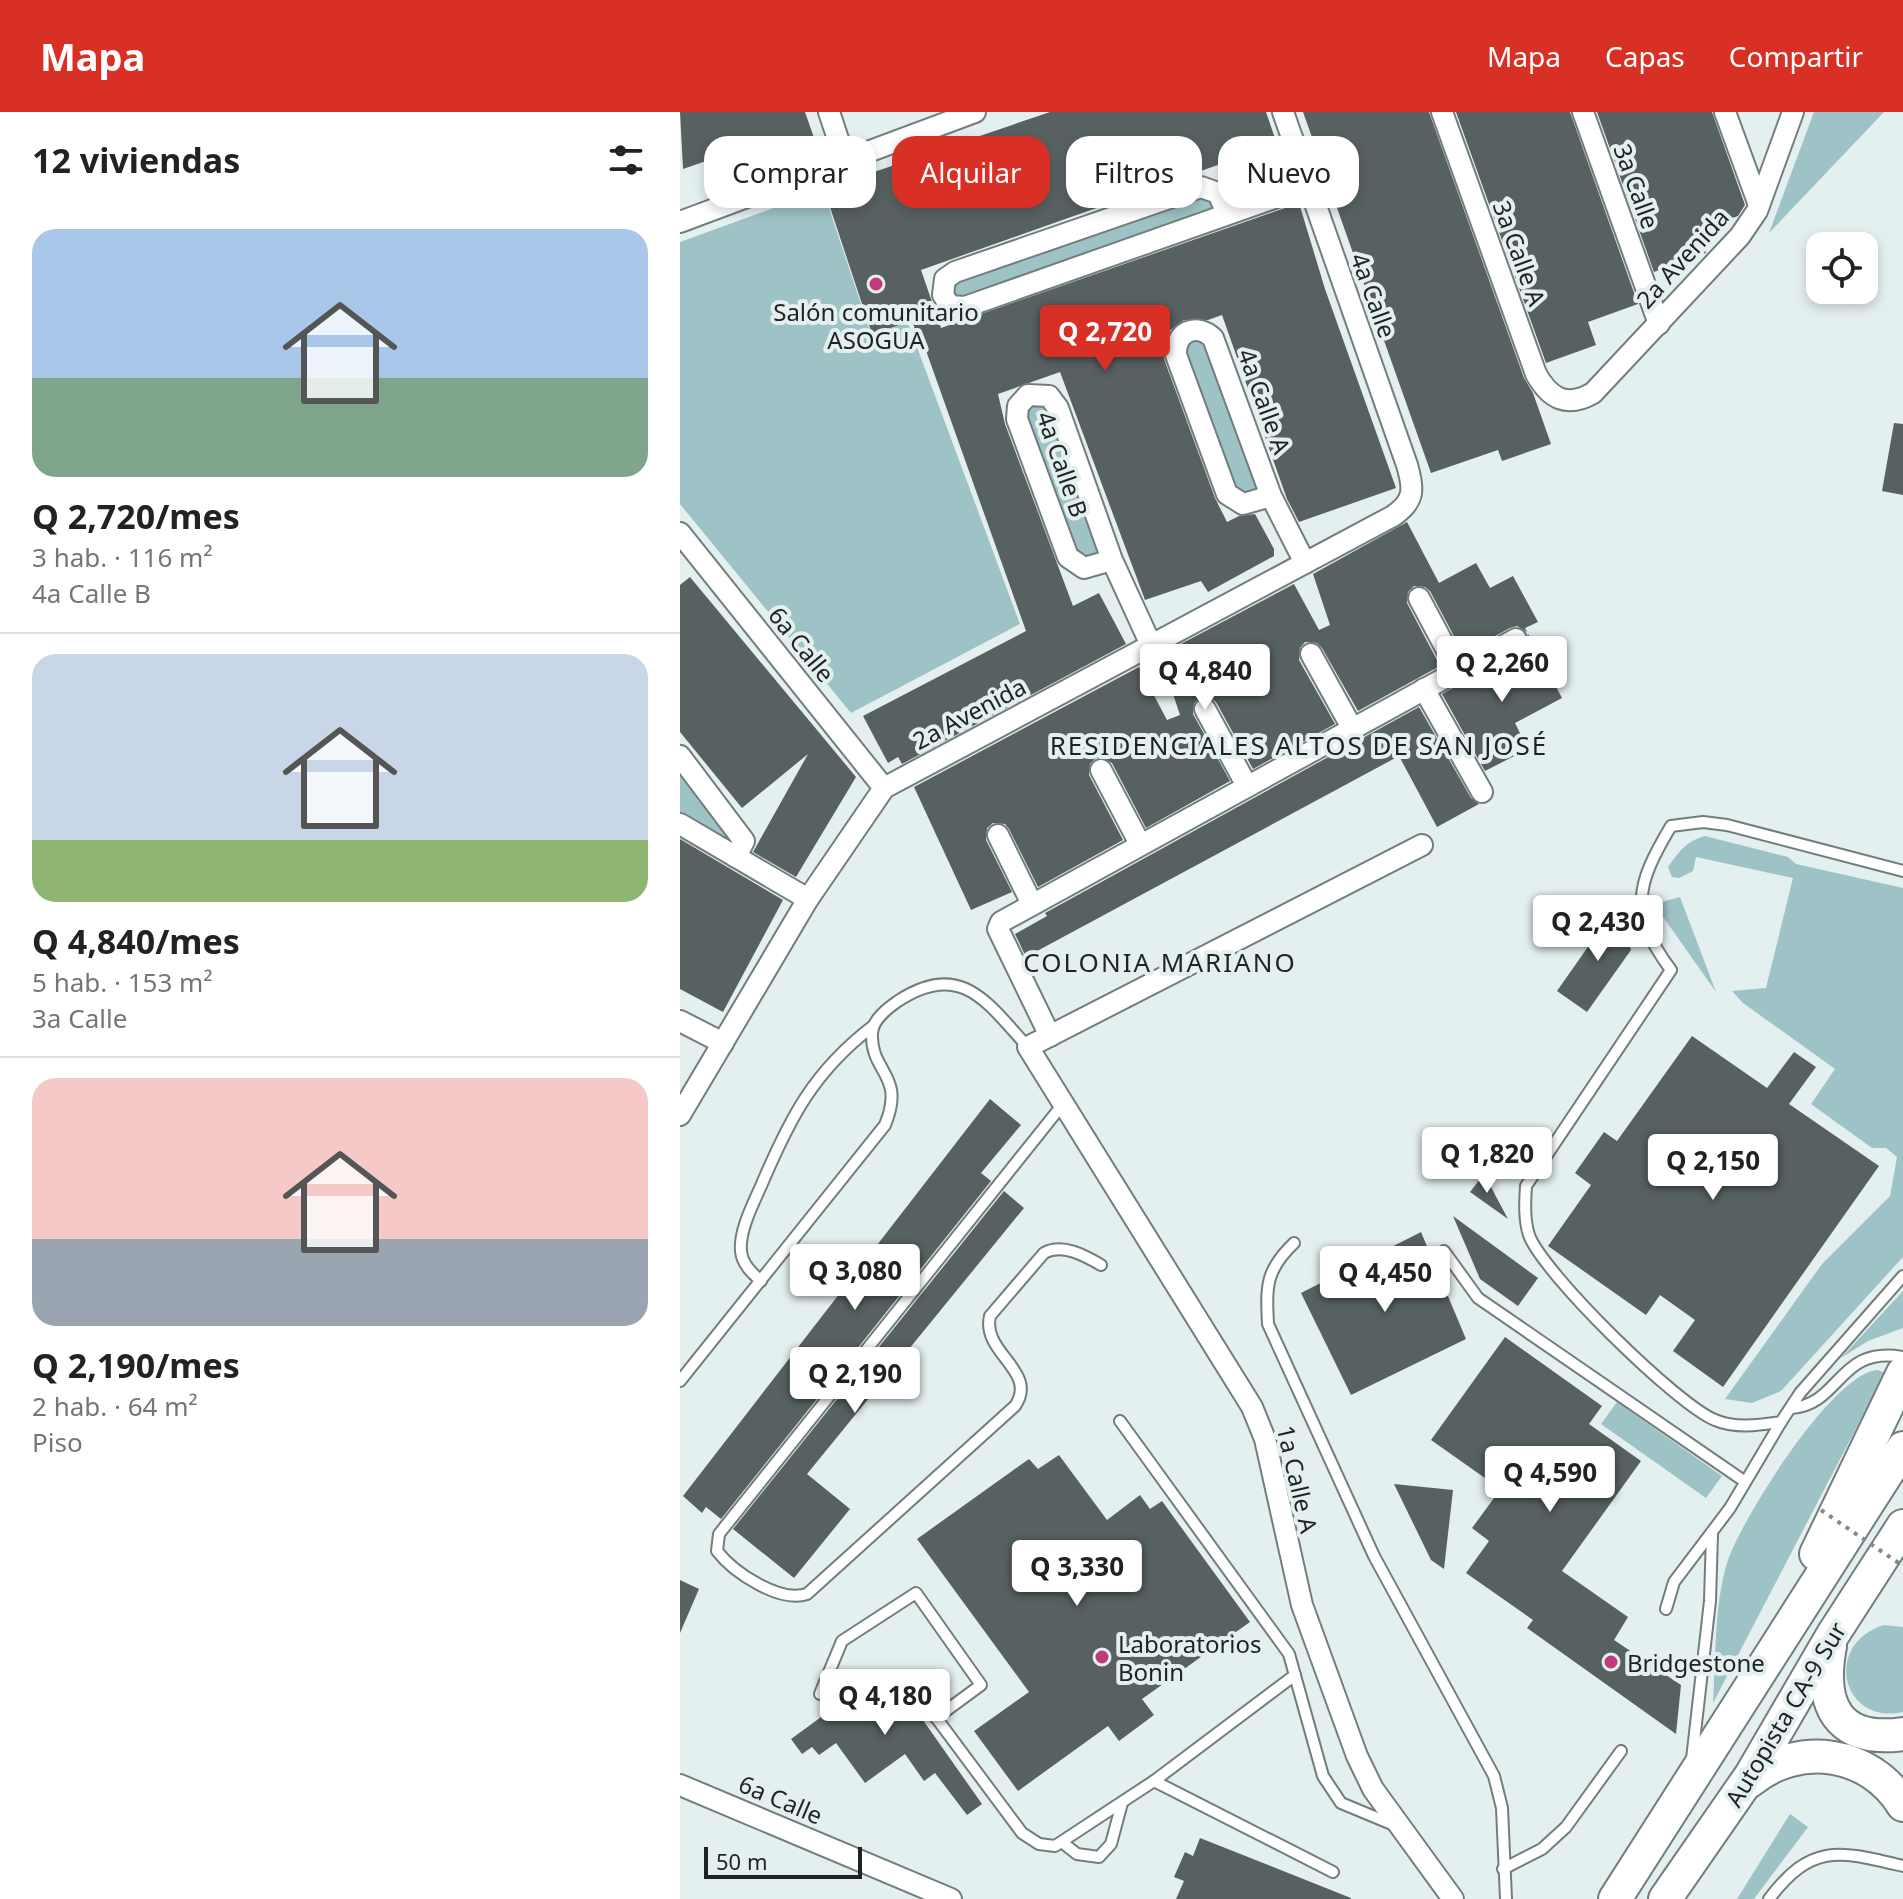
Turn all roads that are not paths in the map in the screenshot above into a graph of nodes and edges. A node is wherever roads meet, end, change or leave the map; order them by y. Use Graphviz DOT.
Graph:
graph roads {
  1 [pos="829,112"];
  2 [pos="975,112"];
  3 [pos="1283,112"];
  4 [pos="1442,112"];
  5 [pos="1583,112"];
  6 [pos="1725,112"];
  7 [pos="1793,112"];
  8 [pos="837,136"];
  9 [pos="1291,136"];
  10 [pos="876,149"];
  11 [pos="1759,205"];
  12 [pos="704,207"];
  13 [pos="1244,208"];
  14 [pos="1316,208"];
  15 [pos="682,214"];
  16 [pos="1227,214"];
  17 [pos="1659,324"];
  18 [pos="1563,401"];
  19 [pos="1271,496"];
  20 [pos="1412,496"];
  21 [pos="680,533"];
  22 [pos="1112,560"];
  23 [pos="1305,563"];
  24 [pos="1419,598"];
  25 [pos="1516,639"];
  26 [pos="1151,645"];
  27 [pos="1311,654"];
  28 [pos="1458,671"];
  29 [pos="1424,689"];
  30 [pos="1205,709"];
  31 [pos="1352,728"];
  32 [pos="680,756"];
  33 [pos="1101,770"];
  34 [pos="1247,786"];
  35 [pos="884,788"];
  36 [pos="1482,792"];
  37 [pos="680,824"];
  38 [pos="998,835"];
  39 [pos="1140,844"];
  40 [pos="1422,845"];
  41 [pos="736,857"];
  42 [pos="1903,871"];
  43 [pos="808,899"];
  44 [pos="1032,904"];
  45 [pos="680,1021"];
  46 [pos="873,1026"];
  47 [pos="1050,1036"];
  48 [pos="723,1043"];
  49 [pos="1028,1047"];
  50 [pos="1063,1104"];
  51 [pos="680,1115"];
  52 [pos="1294,1243"];
  53 [pos="1444,1251"];
  54 [pos="1101,1265"];
  55 [pos="1903,1276"];
  56 [pos="761,1281"];
  57 [pos="1903,1357"];
  58 [pos="1903,1373"];
  59 [pos="680,1381"];
  60 [pos="1791,1408"];
  61 [pos="1120,1421"];
  62 [pos="1781,1422"];
  63 [pos="1903,1448"];
  64 [pos="1744,1481"];
  65 [pos="1903,1526"];
  66 [pos="1712,1534"];
  67 [pos="1666,1609"];
  68 [pos="1832,1636"];
  69 [pos="1759,1672"];
  70 [pos="1295,1675"];
  71 [pos="820,1694"];
  72 [pos="923,1700"];
  73 [pos="936,1718"];
  74 [pos="1903,1734"];
  75 [pos="1621,1751"];
  76 [pos="1154,1781"];
  77 [pos="680,1785"];
  78 [pos="1689,1786"];
  79 [pos="1742,1788"];
  80 [pos="1122,1803"];
  81 [pos="1903,1805"];
  82 [pos="1400,1828"];
  83 [pos="1063,1843"];
  84 [pos="1903,1866"];
  85 [pos="1503,1869"];
  86 [pos="1333,1872"];
  87 [pos="951,1899"];
  88 [pos="1453,1899"];
  89 [pos="1506,1899"];
  90 [pos="1615,1899"];
  91 [pos="1665,1899"];
  92 [pos="1769,1899"];
  1 -- 8 [label="street"];
  2 -- 10 [label="street"];
  3 -- 9 [label="street, 4a Calle"];
  4 -- 18 [label="street, 3a Calle A"];
  5 -- 17 [label="street, 3a Calle"];
  6 -- 11 [label="street"];
  7 -- 11 [label="street, 2a Avenida"];
  11 -- 17 [label="street, 2a Avenida"];
  12 -- 15 [label="street"];
  13 -- 16 [label="street"];
  14 -- 20 [label="street, 4a Calle"];
  16 -- 16 [label="street"];
  17 -- 18 [label="street, 2a Avenida"];
  19 -- 19 [label="street, 4a Calle A"];
  19 -- 23 [label="street, 4a Calle A"];
  20 -- 23 [label="street, 2a Avenida"];
  21 -- 35 [label="street, 6a Calle"];
  22 -- 22 [label="street, 4a Calle B"];
  22 -- 26 [label="street, 4a Calle B"];
  23 -- 26 [label="street, 2a Avenida"];
  24 -- 28 [label="street"];
  25 -- 28 [label="street"];
  26 -- 35 [label="street, 2a Avenida"];
  27 -- 31 [label="street"];
  28 -- 29 [label="street"];
  29 -- 31 [label="street"];
  29 -- 36 [label="street"];
  30 -- 34 [label="street"];
  31 -- 34 [label="street"];
  32 -- 41 [label="street"];
  33 -- 39 [label="street"];
  34 -- 39 [label="street"];
  35 -- 43 [label="street, 2a Avenida"];
  37 -- 41 [label="street"];
  38 -- 44 [label="street"];
  39 -- 44 [label="street"];
  40 -- 47 [label="street"];
  41 -- 43 [label="street"];
  42 -- 62 [label="lane"];
  43 -- 48 [label="street, 2a Avenida"];
  44 -- 47 [label="street"];
  45 -- 48 [label="street"];
  46 -- 49 [label="lane"];
  46 -- 56 [label="lane"];
  46 -- 56 [label="lane"];
  47 -- 49 [label="street"];
  48 -- 51 [label="street, 2a Avenida"];
  49 -- 50 [label="street, 1a Calle A"];
  50 -- 54 [label="lane"];
  50 -- 82 [label="street, 1a Calle A"];
  52 -- 85 [label="lane"];
  53 -- 64 [label="lane"];
  55 -- 60 [label="lane"];
  56 -- 59 [label="lane"];
  57 -- 60 [label="lane"];
  58 -- 69 [label="highway"];
  60 -- 62 [label="lane"];
  61 -- 70 [label="lane"];
  62 -- 64 [label="lane"];
  63 -- 69 [label="highway, Autopista CA-9 Sur"];
  64 -- 66 [label="lane"];
  65 -- 68 [label="highway, Autopista CA-9 Sur"];
  66 -- 67 [label="lane"];
  66 -- 78 [label="lane"];
  68 -- 74 [label="highway"];
  68 -- 79 [label="highway, Autopista CA-9 Sur"];
  69 -- 78 [label="highway, Autopista CA-9 Sur"];
  70 -- 76 [label="lane"];
  70 -- 82 [label="lane"];
  71 -- 73 [label="lane"];
  72 -- 73 [label="lane"];
  73 -- 83 [label="lane"];
  75 -- 85 [label="lane"];
  76 -- 80 [label="lane"];
  76 -- 86 [label="lane"];
  77 -- 87 [label="street, 6a Calle"];
  78 -- 90 [label="highway, Autopista CA-9 Sur"];
  79 -- 81 [label="highway"];
  79 -- 91 [label="highway, Autopista CA-9 Sur"];
  80 -- 83 [label="lane"];
  80 -- 83 [label="lane"];
  82 -- 88 [label="street, 1a Calle A"];
  84 -- 92 [label="lane"];
  85 -- 89 [label="lane"];
}
